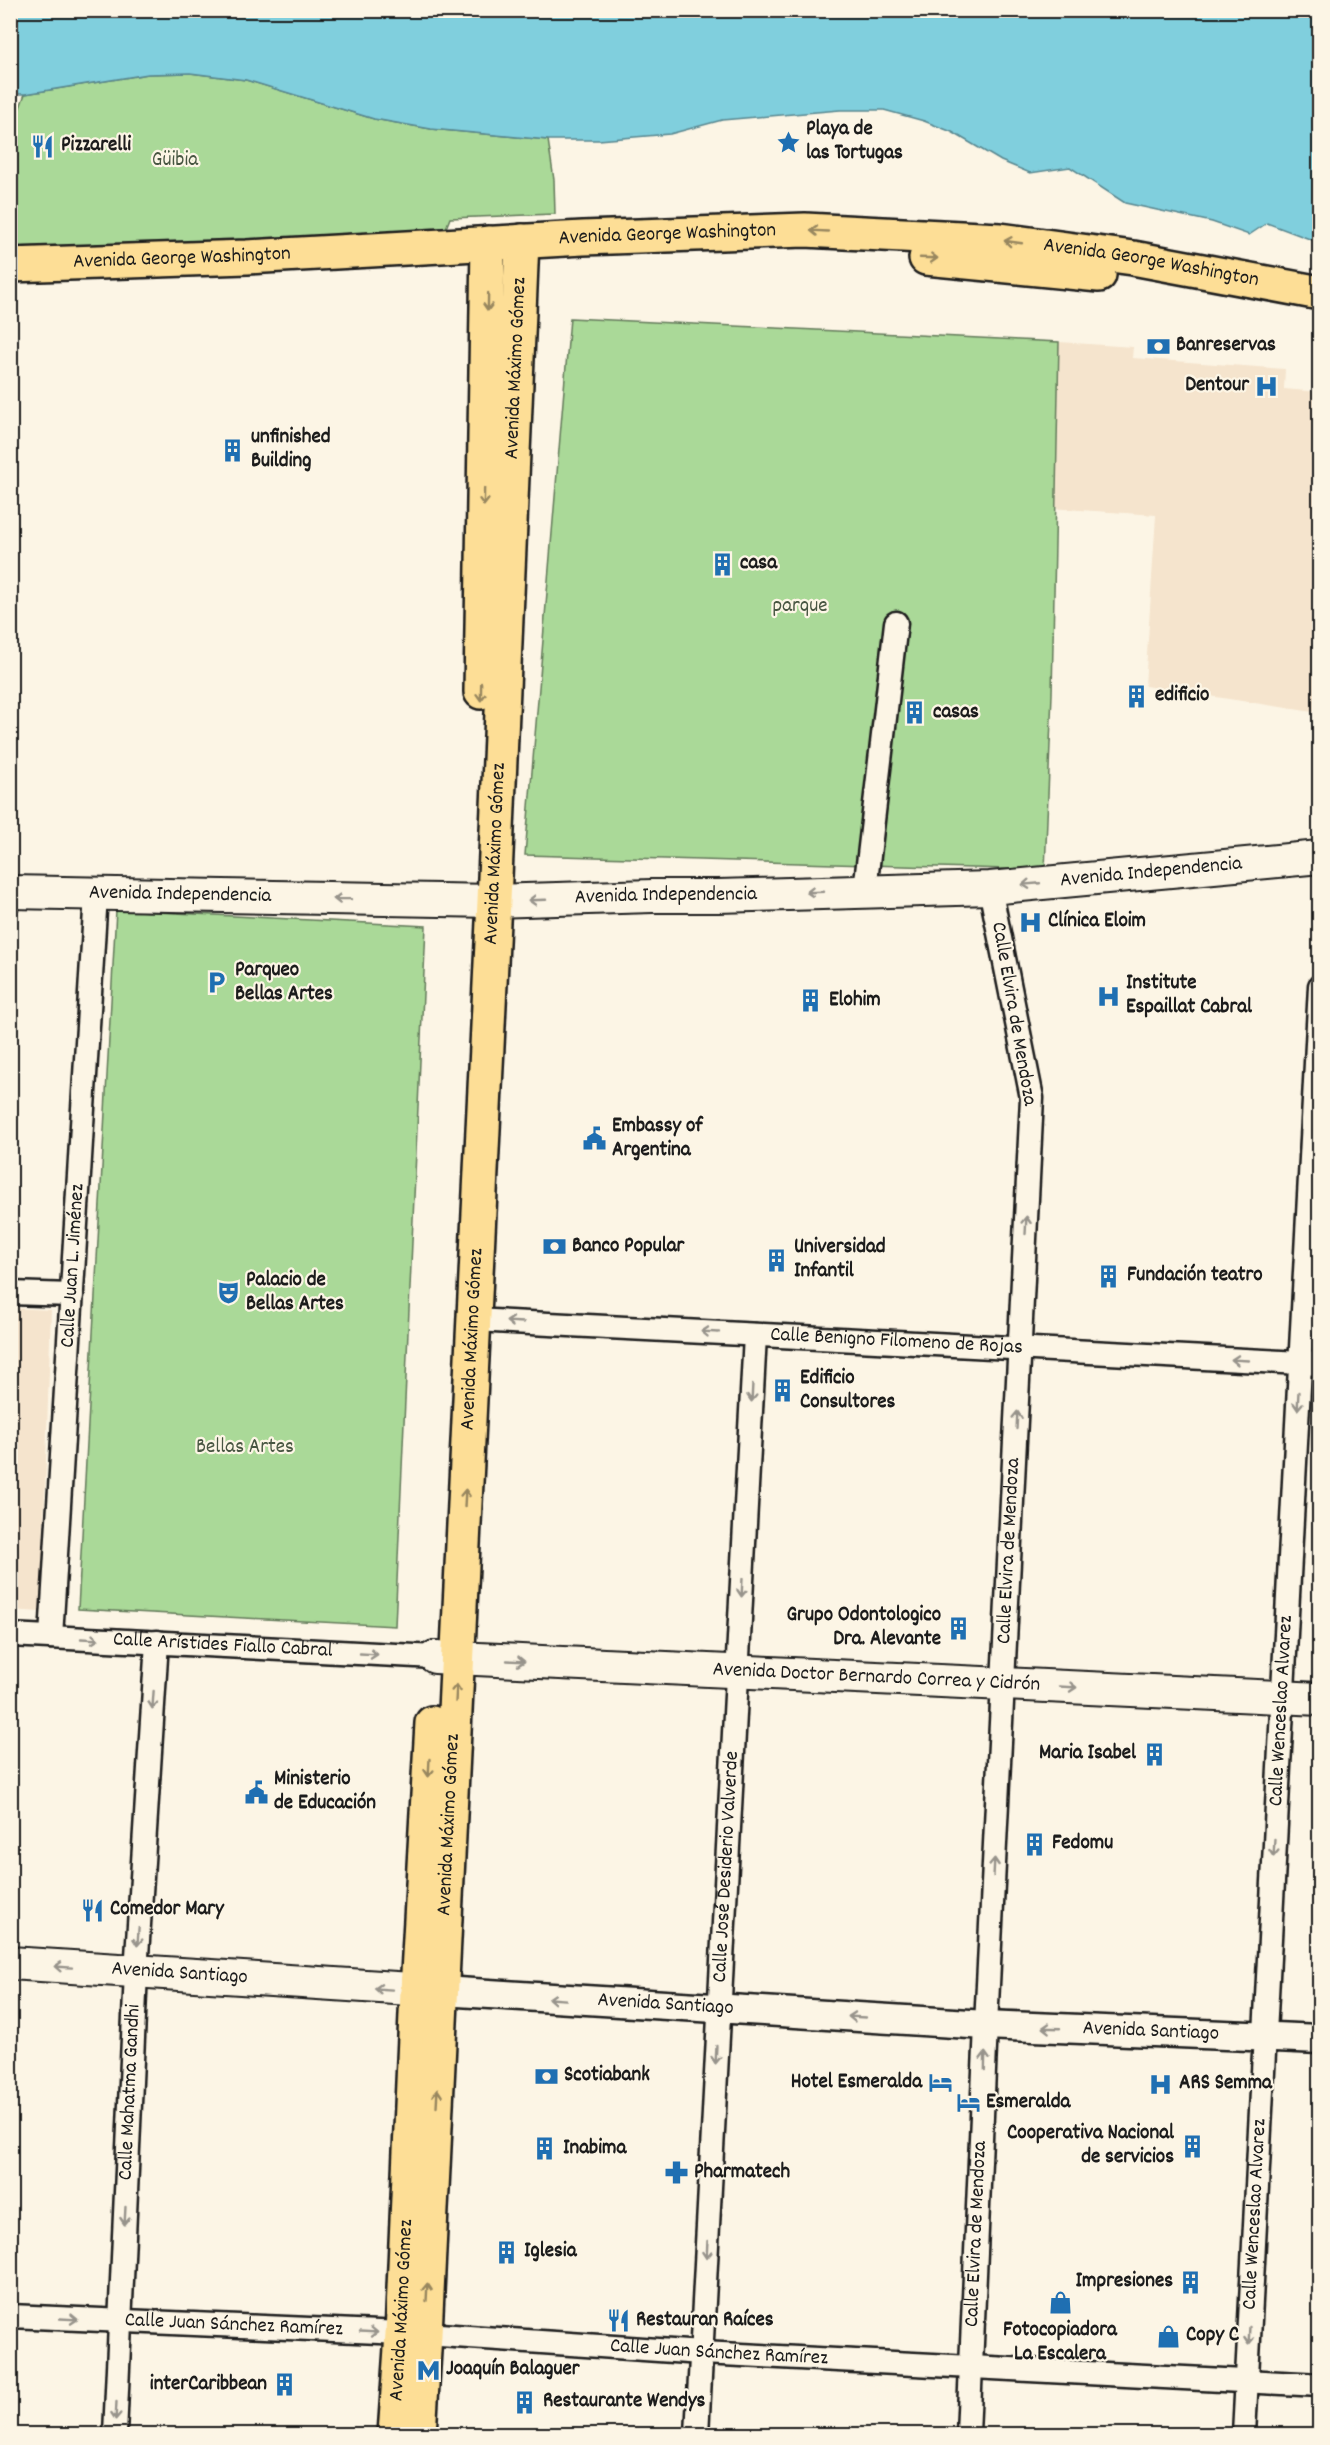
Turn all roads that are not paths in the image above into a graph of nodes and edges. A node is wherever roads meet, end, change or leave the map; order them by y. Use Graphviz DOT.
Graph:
graph roads {
  1 [pos="522,250"];
  2 [pos="488,251"];
  3 [pos="10,265"];
  4 [pos="10,287"];
  5 [pos="1320,293"];
  6 [pos="1320,314"];
  7 [pos="896,623"];
  8 [pos="1320,857"];
  9 [pos="990,888"];
  10 [pos="865,890"];
  11 [pos="10,892"];
  12 [pos="96,894"];
  13 [pos="483,901"];
  14 [pos="1320,986"];
  15 [pos="1318,1030"];
  16 [pos="10,1293"];
  17 [pos="72,1295"];
  18 [pos="474,1320"];
  19 [pos="755,1335"];
  20 [pos="1020,1348"];
  21 [pos="1310,1363"];
  22 [pos="10,1635"];
  23 [pos="51,1637"];
  24 [pos="157,1642"];
  25 [pos="447,1658"];
  26 [pos="737,1672"];
  27 [pos="1004,1684"];
  28 [pos="1282,1697"];
  29 [pos="1320,1699"];
  30 [pos="10,1963"];
  31 [pos="136,1972"];
  32 [pos="429,1991"];
  33 [pos="718,2009"];
  34 [pos="986,2025"];
  35 [pos="1264,2037"];
  36 [pos="1320,2039"];
  37 [pos="10,2316"];
  38 [pos="121,2321"];
  39 [pos="414,2334"];
  40 [pos="702,2353"];
  41 [pos="972,2366"];
  42 [pos="1246,2381"];
  43 [pos="1320,2385"];
  44 [pos="115,2434"];
  45 [pos="395,2434"];
  46 [pos="418,2434"];
  47 [pos="697,2434"];
  48 [pos="968,2434"];
  49 [pos="1244,2434"];
  1 -- 2 [label="main road, Avenida George Washington"];
  5 -- 1 [label="main road, Avenida George Washington, one-way"];
  1 -- 6 [label="main road, Avenida George Washington, one-way"];
  1 -- 13 [label="main road, Avenida Máximo Gómez"];
  2 -- 3 [label="main road, Avenida George Washington"];
  2 -- 4 [label="main road, Avenida George Washington"];
  2 -- 13 [label="main road, Avenida Máximo Gómez, one-way"];
  7 -- 10 [label="street"];
  8 -- 9 [label="main road, Avenida Independencia, one-way"];
  9 -- 10 [label="main road, Avenida Independencia"];
  20 -- 9 [label="street, Calle Elvira de Mendoza, one-way"];
  10 -- 13 [label="main road, Avenida Independencia, one-way"];
  11 -- 12 [label="main road, Avenida Independencia"];
  13 -- 12 [label="main road, Avenida Independencia, one-way"];
  12 -- 17 [label="street, Calle Juan L. Jiménez"];
  13 -- 18 [label="main road, Avenida Máximo Gómez"];
  13 -- 25 [label="main road, Avenida Máximo Gómez"];
  14 -- 15 [label="street, Calle Wenceslao Alvarez"];
  15 -- 21 [label="street, Calle Wenceslao Alvarez"];
  16 -- 17 [label="street"];
  17 -- 23 [label="street, Calle Juan L. Jiménez"];
  19 -- 18 [label="street, Calle Benigno Filomeno de Rojas, one-way"];
  25 -- 18 [label="main road, Avenida Máximo Gómez, one-way"];
  19 -- 20 [label="street, Calle Benigno Filomeno de Rojas"];
  19 -- 26 [label="street, Calle José Desiderio Valverde, one-way"];
  21 -- 20 [label="street, Calle Benigno Filomeno de Rojas, one-way"];
  27 -- 20 [label="street, Calle Elvira de Mendoza, one-way"];
  21 -- 28 [label="street, Calle Wenceslao Alvarez, one-way"];
  22 -- 23 [label="street, Calle Arístides Fiallo Cabral"];
  23 -- 24 [label="street, Calle Arístides Fiallo Cabral, one-way"];
  24 -- 25 [label="street, Calle Arístides Fiallo Cabral, one-way"];
  24 -- 31 [label="street, Calle Mahatma Gandhi, one-way"];
  25 -- 26 [label="main road, Avenida Doctor Bernardo Correa y Cidrón, one-way"];
  25 -- 32 [label="main road, Avenida Máximo Gómez"];
  26 -- 27 [label="main road, Avenida Doctor Bernardo Correa y Cidrón"];
  26 -- 33 [label="street, Calle José Desiderio Valverde"];
  27 -- 28 [label="main road, Avenida Doctor Bernardo Correa y Cidrón, one-way"];
  34 -- 27 [label="street, Calle Elvira de Mendoza, one-way"];
  28 -- 29 [label="main road, Avenida Doctor Bernardo Correa y Cidrón"];
  28 -- 35 [label="street, Calle Wenceslao Alvarez, one-way"];
  31 -- 30 [label="main road, Avenida Santiago, one-way"];
  32 -- 31 [label="main road, Avenida Santiago, one-way"];
  31 -- 38 [label="street, Calle Mahatma Gandhi, one-way"];
  33 -- 32 [label="street, Avenida Santiago, one-way"];
  32 -- 39 [label="main road, Avenida Máximo Gómez"];
  34 -- 33 [label="street, Avenida Santiago, one-way"];
  33 -- 40 [label="street, Calle José Desiderio Valverde, one-way"];
  35 -- 34 [label="street, Avenida Santiago, one-way"];
  41 -- 34 [label="street, Calle Elvira de Mendoza, one-way"];
  35 -- 36 [label="street, Avenida Santiago"];
  35 -- 42 [label="street, Calle Wenceslao Alvarez, one-way"];
  37 -- 38 [label="street, Calle Juan Sánchez Ramírez, one-way"];
  38 -- 39 [label="street, Calle Juan Sánchez Ramírez, one-way"];
  38 -- 44 [label="street, Calle Mahatma Gandhi, one-way"];
  39 -- 40 [label="street, Calle Juan Sánchez Ramírez"];
  39 -- 45 [label="main road, Avenida Máximo Gómez"];
  39 -- 46 [label="main road, Avenida Máximo Gómez"];
  40 -- 41 [label="street, Calle Juan Sánchez Ramírez"];
  40 -- 47 [label="street, Calle José Desiderio Valverde"];
  41 -- 42 [label="street, Calle Juan Sánchez Ramírez"];
  41 -- 48 [label="street, Calle Elvira de Mendoza"];
  42 -- 43 [label="street, Calle Juan Sánchez Ramírez"];
  42 -- 49 [label="street, Calle Wenceslao Alvarez"];
}
